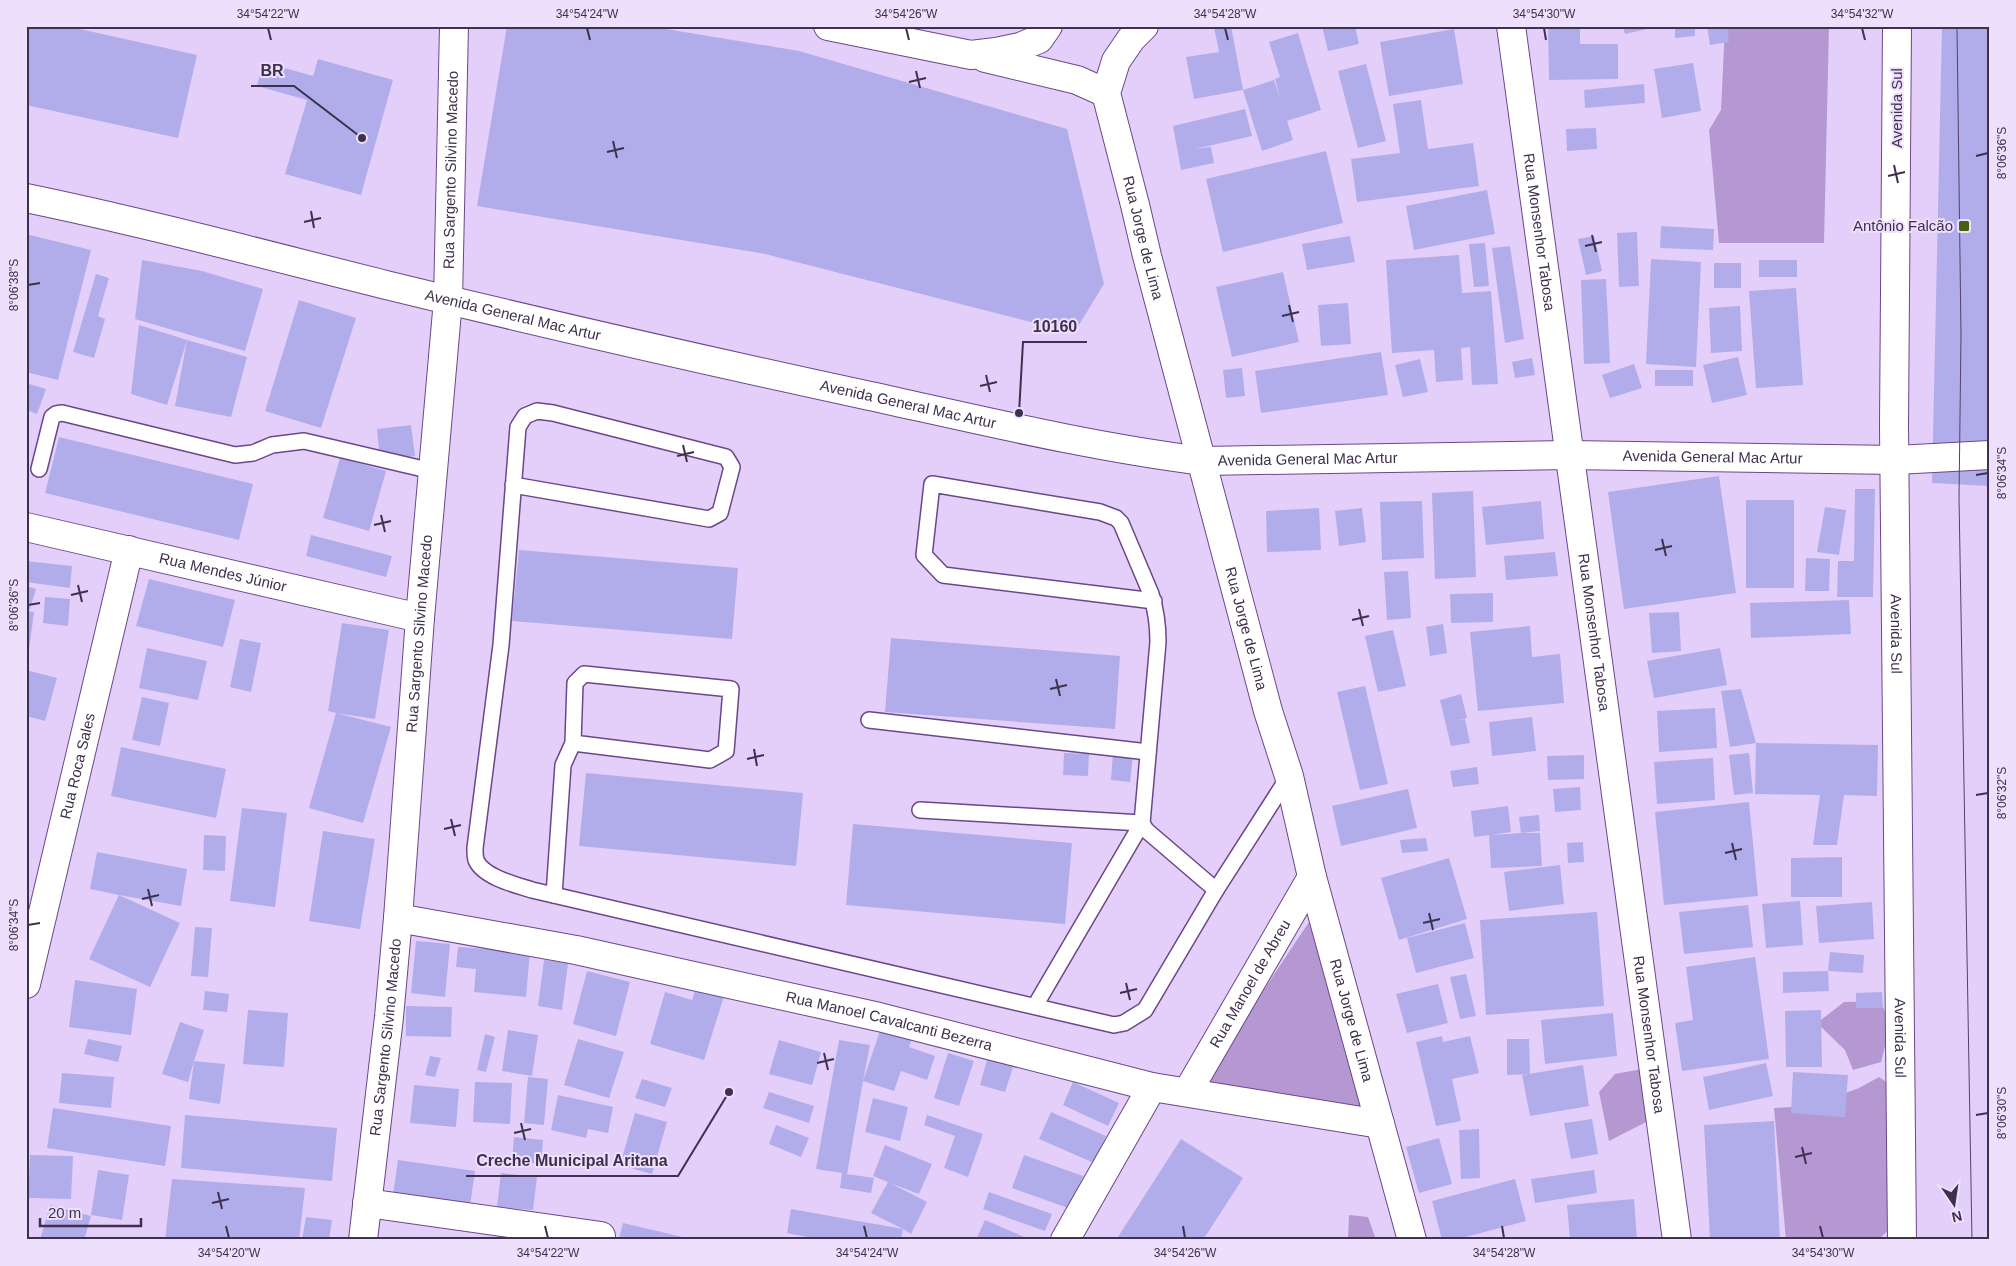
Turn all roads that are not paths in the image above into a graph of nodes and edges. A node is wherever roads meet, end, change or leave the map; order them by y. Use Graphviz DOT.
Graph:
graph roads {
  1 [pos="454,26"];
  2 [pos="828,26"];
  3 [pos="1048,26"];
  4 [pos="1144,26"];
  5 [pos="1511,26"];
  6 [pos="1897,26"];
  7 [pos="971,55"];
  8 [pos="1106,93"];
  9 [pos="26,198"];
  10 [pos="448,300"];
  11 [pos="1569,455"];
  12 [pos="1990,455"];
  13 [pos="1896,460"];
  14 [pos="1203,461"];
  15 [pos="39,469"];
  16 [pos="432,471"];
  17 [pos="513,485"];
  18 [pos="26,527"];
  19 [pos="129,550"];
  20 [pos="1154,601"];
  21 [pos="420,618"];
  22 [pos="869,720"];
  23 [pos="573,743"];
  24 [pos="1148,752"];
  25 [pos="1289,776"];
  26 [pos="920,810"];
  27 [pos="1142,823"];
  28 [pos="1312,877"];
  29 [pos="1216,890"];
  30 [pos="554,895"];
  31 [pos="398,918"];
  32 [pos="26,984"];
  33 [pos="1035,1006"];
  34 [pos="1152,1086"];
  35 [pos="1188,1091"];
  36 [pos="1380,1124"];
  37 [pos="367,1203"];
  38 [pos="600,1238"];
  39 [pos="363,1240"];
  40 [pos="1065,1240"];
  41 [pos="1412,1240"];
  42 [pos="1677,1240"];
  43 [pos="1902,1240"];
  1 -- 10 [label="street, Rua Sargento Silvino Macedo"];
  2 -- 7 [label="street"];
  3 -- 7 [label="street"];
  4 -- 8 [label="street"];
  5 -- 11 [label="street, Rua Monsenhor Tabosa"];
  6 -- 13 [label="street, Avenida Sul"];
  7 -- 8 [label="street"];
  8 -- 14 [label="street, Rua Jorge de Lima"];
  9 -- 10 [label="street, Avenida General Mac Artur"];
  10 -- 14 [label="street, Avenida General Mac Artur"];
  10 -- 16 [label="street, Rua Sargento Silvino Macedo"];
  11 -- 13 [label="street, Avenida General Mac Artur"];
  11 -- 14 [label="street, Avenida General Mac Artur"];
  11 -- 42 [label="street, Rua Monsenhor Tabosa"];
  12 -- 13 [label="street, Avenida General Mac Artur"];
  13 -- 43 [label="street, Avenida Sul"];
  14 -- 25 [label="street, Rua Jorge de Lima"];
  15 -- 16 [label="lane"];
  16 -- 21 [label="street, Rua Sargento Silvino Macedo"];
  17 -- 17 [label="lane"];
  17 -- 30 [label="lane"];
  18 -- 19 [label="street, Rua Mendes Júnior"];
  19 -- 21 [label="street, Rua Mendes Júnior"];
  19 -- 32 [label="street, Rua Roca Sales"];
  20 -- 20 [label="lane"];
  20 -- 24 [label="lane"];
  21 -- 31 [label="street, Rua Sargento Silvino Macedo"];
  22 -- 24 [label="lane"];
  23 -- 23 [label="lane"];
  23 -- 30 [label="lane"];
  24 -- 27 [label="lane"];
  25 -- 28 [label="street, Rua Jorge de Lima"];
  25 -- 29 [label="lane"];
  26 -- 27 [label="lane"];
  27 -- 29 [label="lane"];
  27 -- 33 [label="lane"];
  28 -- 35 [label="street, Rua Manoel de Abreu"];
  28 -- 36 [label="street, Rua Jorge de Lima"];
  29 -- 33 [label="lane"];
  30 -- 33 [label="lane"];
  31 -- 34 [label="street, Rua Manoel Cavalcanti Bezerra"];
  31 -- 37 [label="street, Rua Sargento Silvino Macedo"];
  34 -- 35 [label="street, Rua Manoel Cavalcanti Bezerra"];
  34 -- 40 [label="street"];
  35 -- 36 [label="street, Rua Manoel Cavalcanti Bezerra"];
  36 -- 41 [label="street, Rua Jorge de Lima"];
  37 -- 38 [label="street"];
  37 -- 39 [label="street, Rua Sargento Silvino Macedo"];
}
